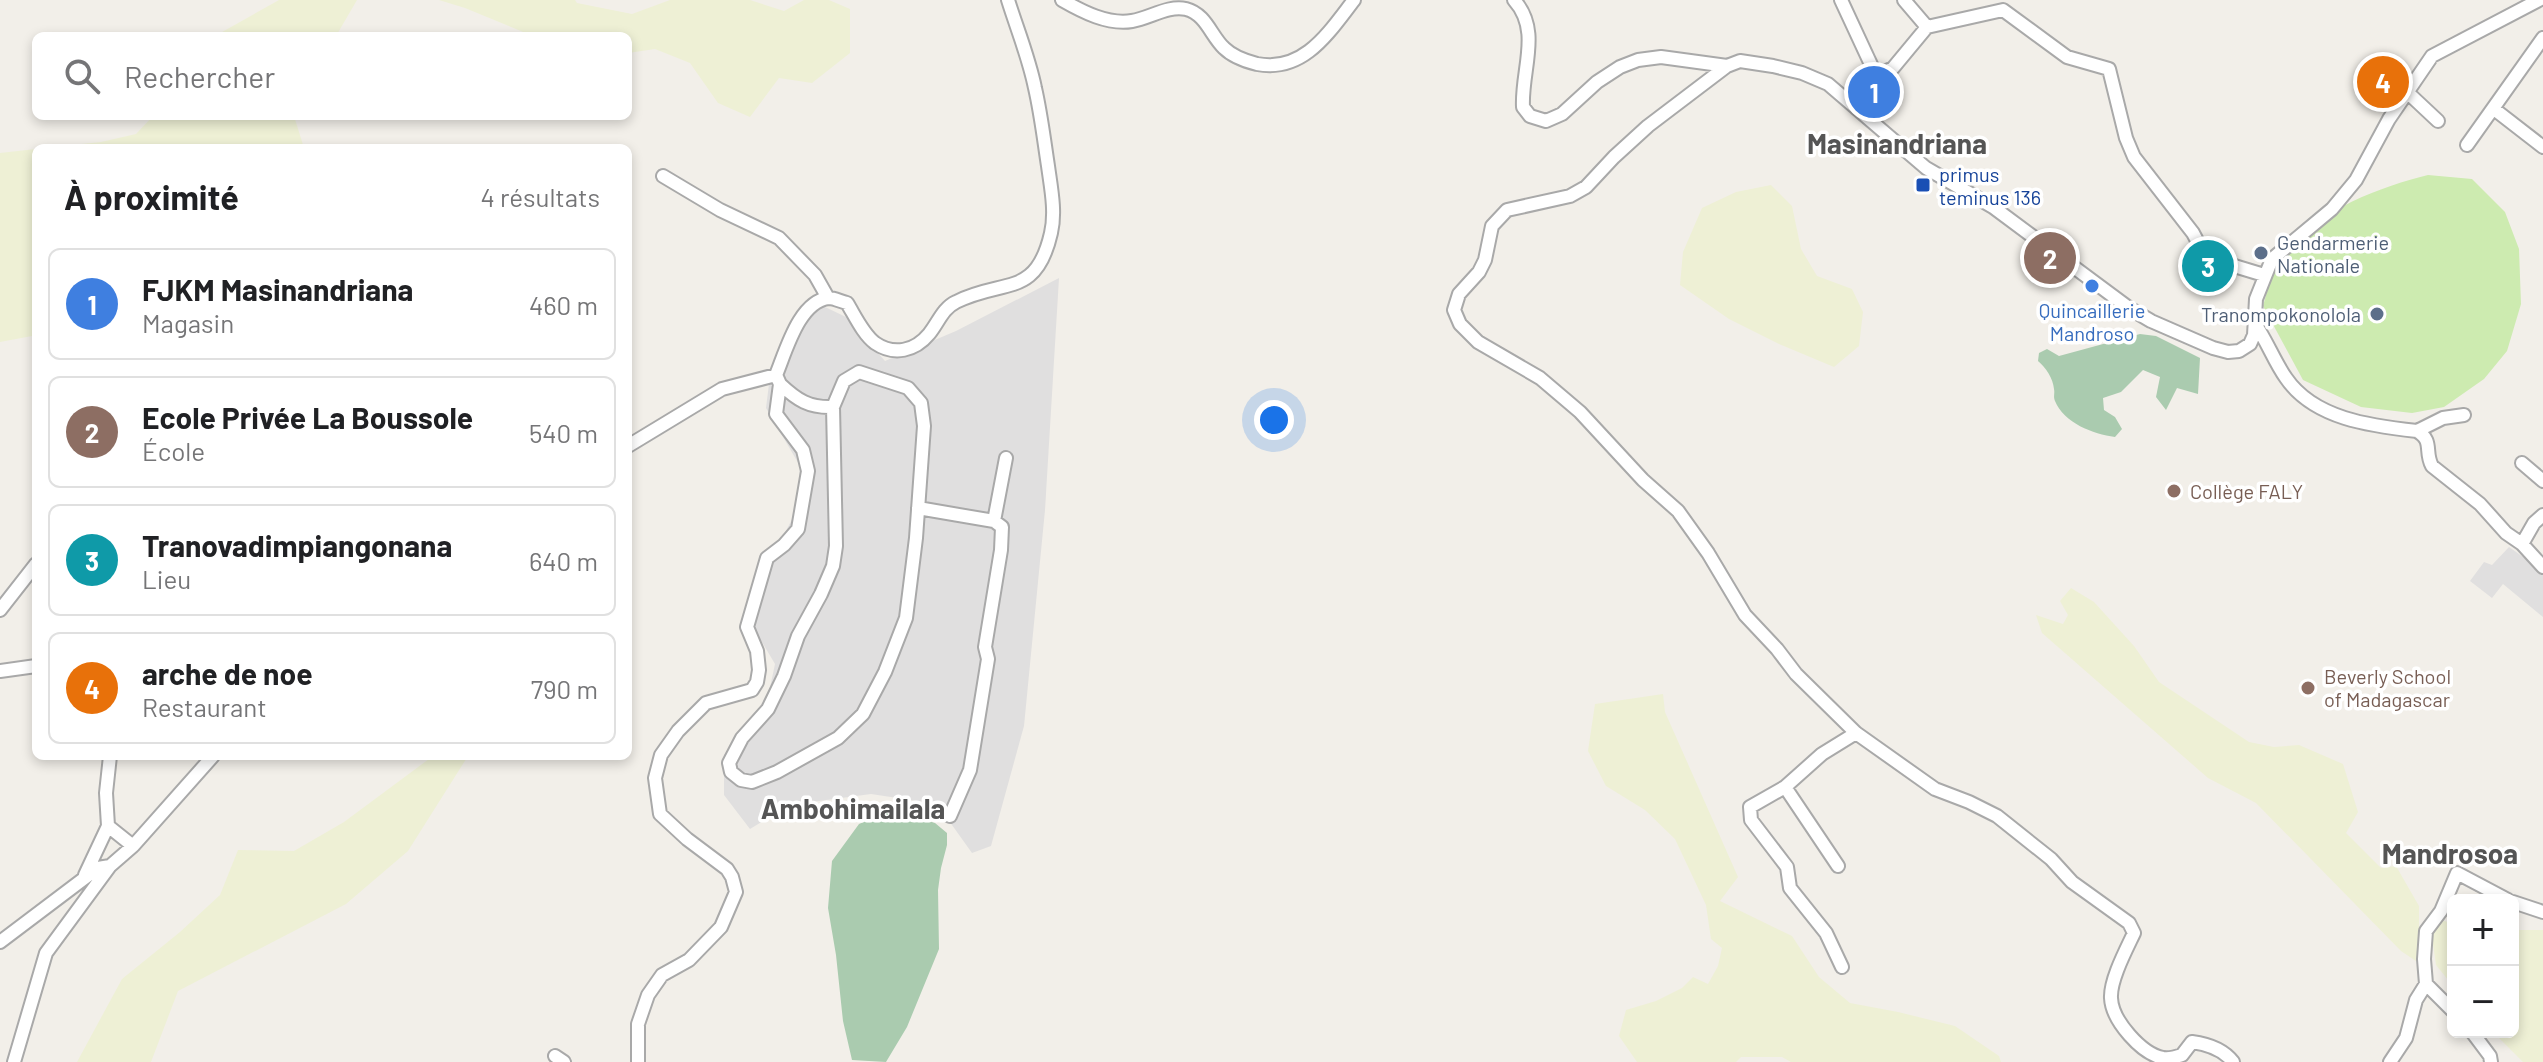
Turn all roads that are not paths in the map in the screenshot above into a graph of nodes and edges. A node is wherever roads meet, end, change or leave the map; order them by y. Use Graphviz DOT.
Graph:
graph roads {
  1 [pos="1008,0"];
  2 [pos="1062,0"];
  3 [pos="1354,0"];
  4 [pos="1514,0"];
  5 [pos="1841,0"];
  6 [pos="1904,0"];
  7 [pos="2539,0"];
  8 [pos="1927,27"];
  9 [pos="2543,38"];
  10 [pos="1727,66"];
  11 [pos="1874,71"];
  12 [pos="2406,91"];
  13 [pos="1850,101"];
  14 [pos="2494,109"];
  15 [pos="2438,121"];
  16 [pos="2467,145"];
  17 [pos="2543,147"];
  18 [pos="663,176"];
  19 [pos="2264,275"];
  20 [pos="828,298"];
  21 [pos="2255,324"];
  22 [pos="778,380"];
  23 [pos="833,407"];
  24 [pos="2372,409"];
  25 [pos="2464,415"];
  26 [pos="2369,425"];
  27 [pos="2417,431"];
  28 [pos="632,444"];
  29 [pos="1006,458"];
  30 [pos="2543,461"];
  31 [pos="2522,463"];
  32 [pos="2539,477"];
  33 [pos="918,508"];
  34 [pos="2543,515"];
  35 [pos="994,521"];
  36 [pos="2522,544"];
  37 [pos="2543,567"];
  38 [pos="32,569"];
  39 [pos="0,610"];
  40 [pos="32,667"];
  41 [pos="0,671"];
  42 [pos="1856,733"];
  43 [pos="110,760"];
  44 [pos="209,760"];
  45 [pos="1785,787"];
  46 [pos="950,816"];
  47 [pos="108,826"];
  48 [pos="133,846"];
  49 [pos="110,866"];
  50 [pos="1838,866"];
  51 [pos="84,878"];
  52 [pos="2448,894"];
  53 [pos="2497,894"];
  54 [pos="2447,897"];
  55 [pos="2519,904"];
  56 [pos="2543,912"];
  57 [pos="0,942"];
  58 [pos="1842,967"];
  59 [pos="2426,984"];
  60 [pos="2447,1005"];
  61 [pos="2476,1038"];
  62 [pos="14,1062"];
  63 [pos="638,1062"];
  64 [pos="2233,1062"];
  65 [pos="2390,1062"];
  66 [pos="2491,1062"];
  1 -- 20 [label="street"];
  2 -- 3 [label="street"];
  4 -- 10 [label="street"];
  5 -- 11 [label="street"];
  6 -- 8 [label="street"];
  7 -- 12 [label="street"];
  8 -- 11 [label="street"];
  8 -- 19 [label="street"];
  9 -- 14 [label="street"];
  10 -- 13 [label="street"];
  10 -- 42 [label="street"];
  11 -- 13 [label="street"];
  12 -- 15 [label="street"];
  12 -- 19 [label="street"];
  13 -- 21 [label="street"];
  14 -- 16 [label="street"];
  14 -- 17 [label="street"];
  18 -- 20 [label="street"];
  19 -- 21 [label="street"];
  20 -- 22 [label="street"];
  21 -- 26 [label="street"];
  22 -- 23 [label="street"];
  22 -- 28 [label="street"];
  22 -- 63 [label="street"];
  23 -- 33 [label="street"];
  23 -- 33 [label="street"];
  24 -- 26 [label="street"];
  25 -- 27 [label="street"];
  26 -- 27 [label="street"];
  27 -- 36 [label="street"];
  29 -- 35 [label="street"];
  30 -- 32 [label="street"];
  31 -- 32 [label="street"];
  33 -- 35 [label="street"];
  34 -- 36 [label="street"];
  35 -- 46 [label="street"];
  36 -- 37 [label="street"];
  38 -- 39 [label="street"];
  40 -- 41 [label="street"];
  42 -- 45 [label="street"];
  42 -- 64 [label="street"];
  43 -- 47 [label="street"];
  44 -- 48 [label="street"];
  45 -- 50 [label="street"];
  45 -- 58 [label="street"];
  47 -- 48 [label="street"];
  47 -- 51 [label="street"];
  48 -- 49 [label="street"];
  49 -- 51 [label="street"];
  49 -- 62 [label="street"];
  51 -- 57 [label="street"];
  52 -- 53 [label="street"];
  54 -- 59 [label="street"];
  55 -- 56 [label="street"];
  59 -- 60 [label="street"];
  59 -- 65 [label="street"];
  61 -- 66 [label="street"];
}
